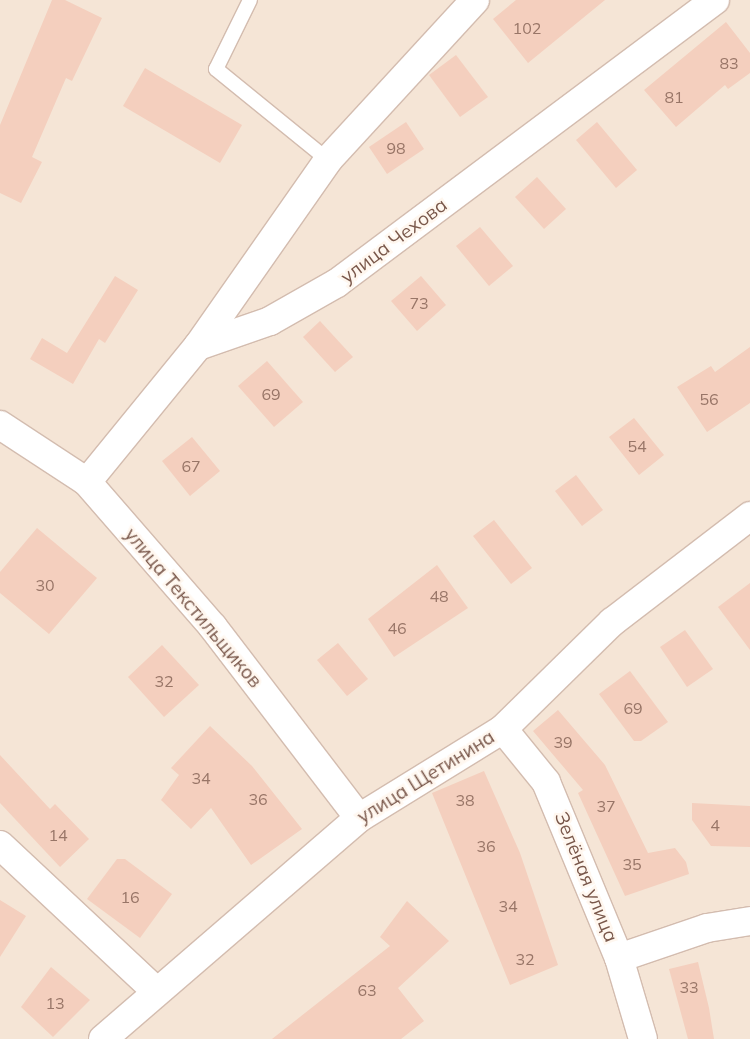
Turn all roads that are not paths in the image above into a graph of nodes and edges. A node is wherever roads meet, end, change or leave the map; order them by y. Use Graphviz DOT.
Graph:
graph roads {
  1 [pos="250,0"];
  2 [pos="475,0"];
  3 [pos="714,0"];
  4 [pos="328,160"];
  5 [pos="198,346"];
  6 [pos="0,425"];
  7 [pos="87,482"];
  8 [pos="750,516"];
  9 [pos="503,729"];
  10 [pos="359,818"];
  11 [pos="0,845"];
  12 [pos="750,921"];
  13 [pos="619,958"];
  14 [pos="156,991"];
  15 [pos="103,1039"];
  16 [pos="643,1039"];
  1 -- 4 [label="lane"];
  2 -- 4 [label="street"];
  3 -- 5 [label="street, улица Чехова"];
  4 -- 5 [label="street"];
  5 -- 7 [label="street"];
  6 -- 7 [label="street, улица Текстильщиков"];
  7 -- 10 [label="street, улица Текстильщиков"];
  8 -- 9 [label="street, улица Щетинина"];
  9 -- 10 [label="street, улица Щетинина"];
  9 -- 13 [label="street, Зелёная улица"];
  10 -- 14 [label="street, улица Щетинина"];
  11 -- 14 [label="street"];
  12 -- 13 [label="street"];
  13 -- 16 [label="street, Зелёная улица"];
  14 -- 15 [label="street, улица Щетинина"];
}
